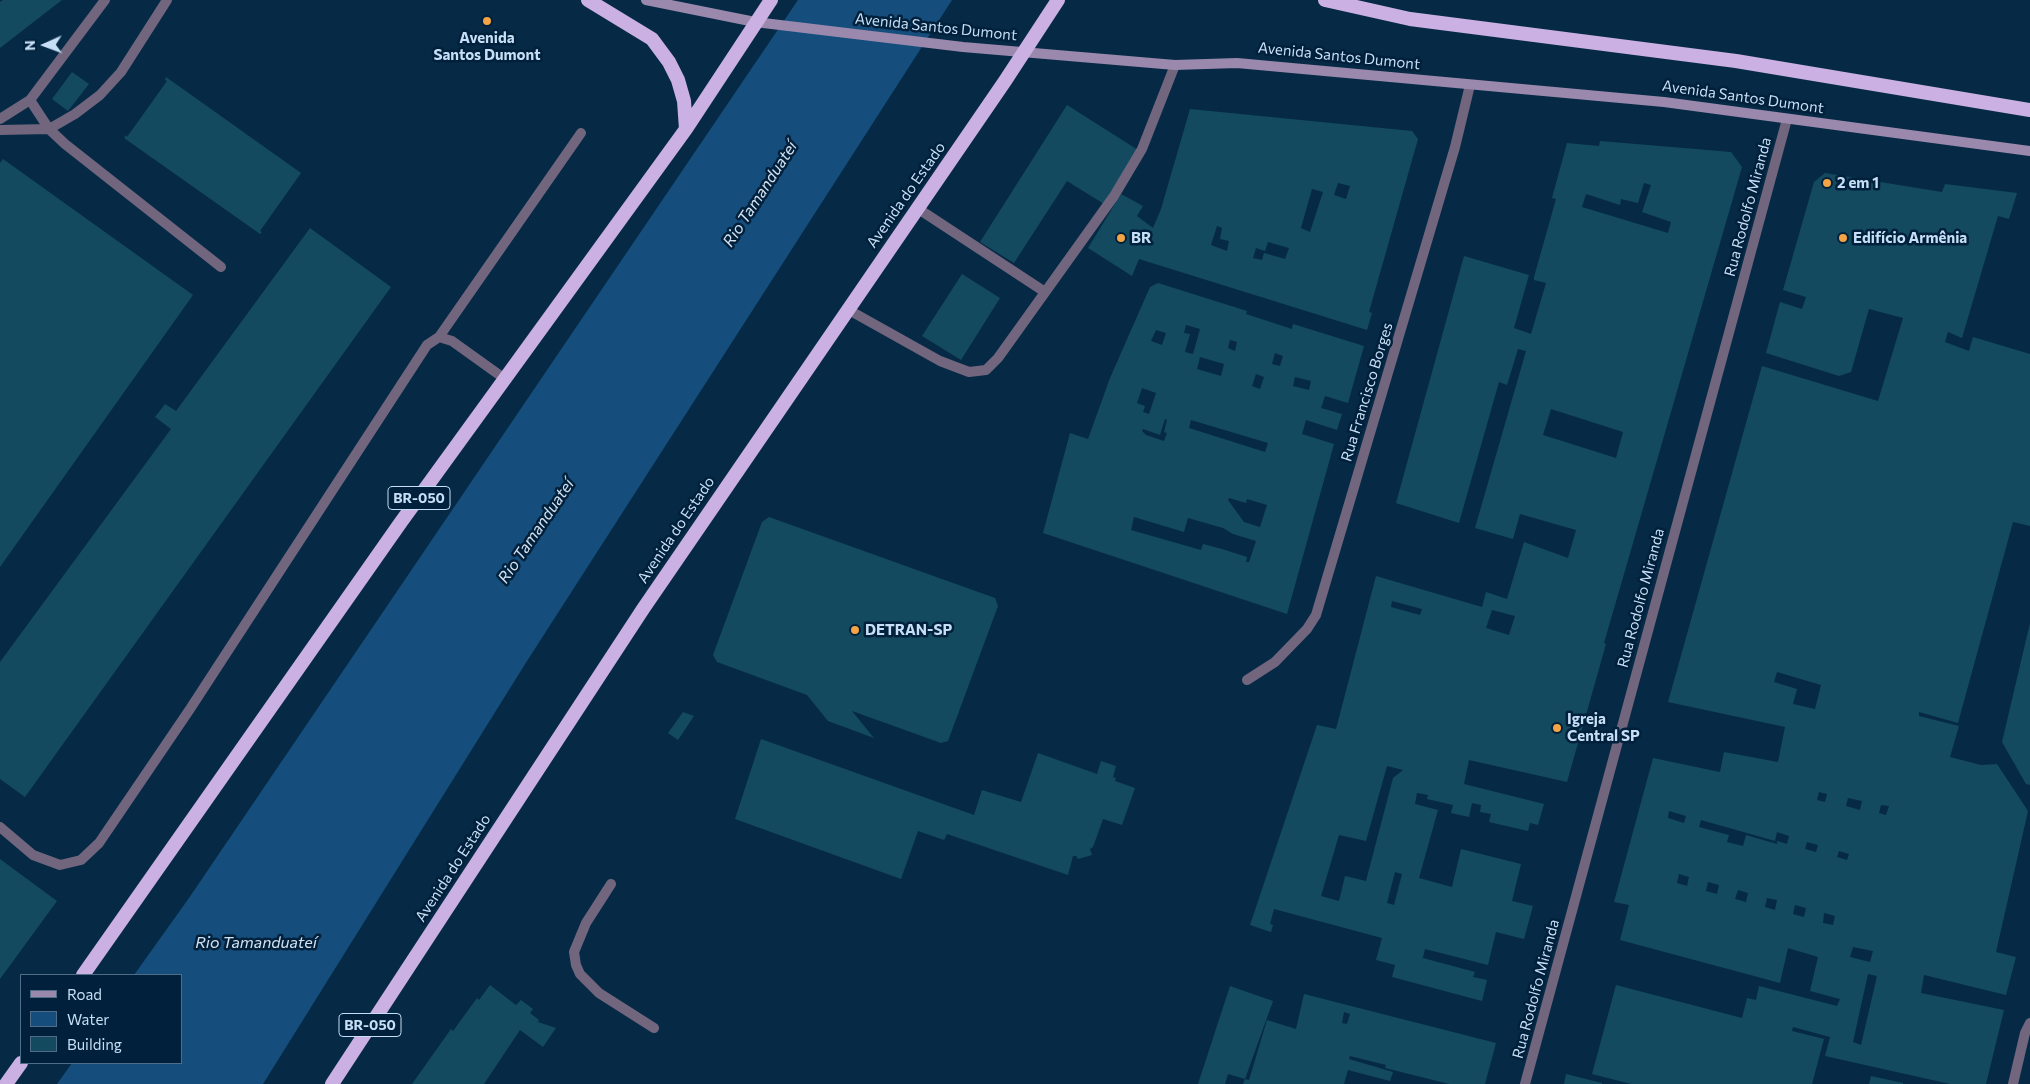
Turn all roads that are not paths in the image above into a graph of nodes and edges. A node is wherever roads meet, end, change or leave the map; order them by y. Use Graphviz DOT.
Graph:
graph roads {
  1 [pos="105,0"];
  2 [pos="167,0"];
  3 [pos="588,0"];
  4 [pos="646,0"];
  5 [pos="771,0"];
  6 [pos="1058,0"];
  7 [pos="1326,0"];
  8 [pos="755,22"];
  9 [pos="1023,52"];
  10 [pos="1175,65"];
  11 [pos="1470,85"];
  12 [pos="30,100"];
  13 [pos="2030,110"];
  14 [pos="0,119"];
  15 [pos="1787,119"];
  16 [pos="49,129"];
  17 [pos="686,129"];
  18 [pos="0,130"];
  19 [pos="582,133"];
  20 [pos="2030,151"];
  21 [pos="917,208"];
  22 [pos="221,267"];
  23 [pos="1045,292"];
  24 [pos="847,309"];
  25 [pos="439,338"];
  26 [pos="505,379"];
  27 [pos="1247,680"];
  28 [pos="0,827"];
  29 [pos="611,884"];
  30 [pos="84,974"];
  31 [pos="2030,1023"];
  32 [pos="654,1028"];
  33 [pos="20,1064"];
  34 [pos="6,1084"];
  35 [pos="332,1084"];
  36 [pos="1525,1084"];
  37 [pos="2013,1084"];
  1 -- 12 [label="street"];
  2 -- 16 [label="street"];
  3 -- 17 [label="highway"];
  4 -- 8 [label="main road, Avenida Santos Dumont"];
  5 -- 8 [label="highway, BR-050"];
  6 -- 9 [label="highway, Avenida do Estado / BR-050"];
  7 -- 13 [label="highway"];
  8 -- 9 [label="main road, Avenida Santos Dumont"];
  8 -- 17 [label="highway, BR-050"];
  9 -- 10 [label="main road, Avenida Santos Dumont"];
  9 -- 21 [label="highway, Avenida do Estado / BR-050"];
  10 -- 11 [label="main road, Avenida Santos Dumont"];
  10 -- 23 [label="street"];
  11 -- 15 [label="main road, Avenida Santos Dumont"];
  11 -- 27 [label="street, Rua Francisco Borges"];
  12 -- 14 [label="street"];
  12 -- 16 [label="street"];
  15 -- 20 [label="main road, Avenida Santos Dumont"];
  15 -- 36 [label="street, Rua Rodolfo Miranda"];
  16 -- 18 [label="street"];
  16 -- 22 [label="street"];
  17 -- 26 [label="highway, BR-050"];
  19 -- 25 [label="street"];
  21 -- 23 [label="street"];
  21 -- 24 [label="highway, Avenida do Estado / BR-050"];
  23 -- 24 [label="street"];
  24 -- 35 [label="highway, Avenida do Estado / BR-050"];
  25 -- 26 [label="street"];
  25 -- 28 [label="street"];
  26 -- 30 [label="highway, BR-050"];
  29 -- 32 [label="street"];
  31 -- 37 [label="street"];
  33 -- 34 [label="highway"];
}
